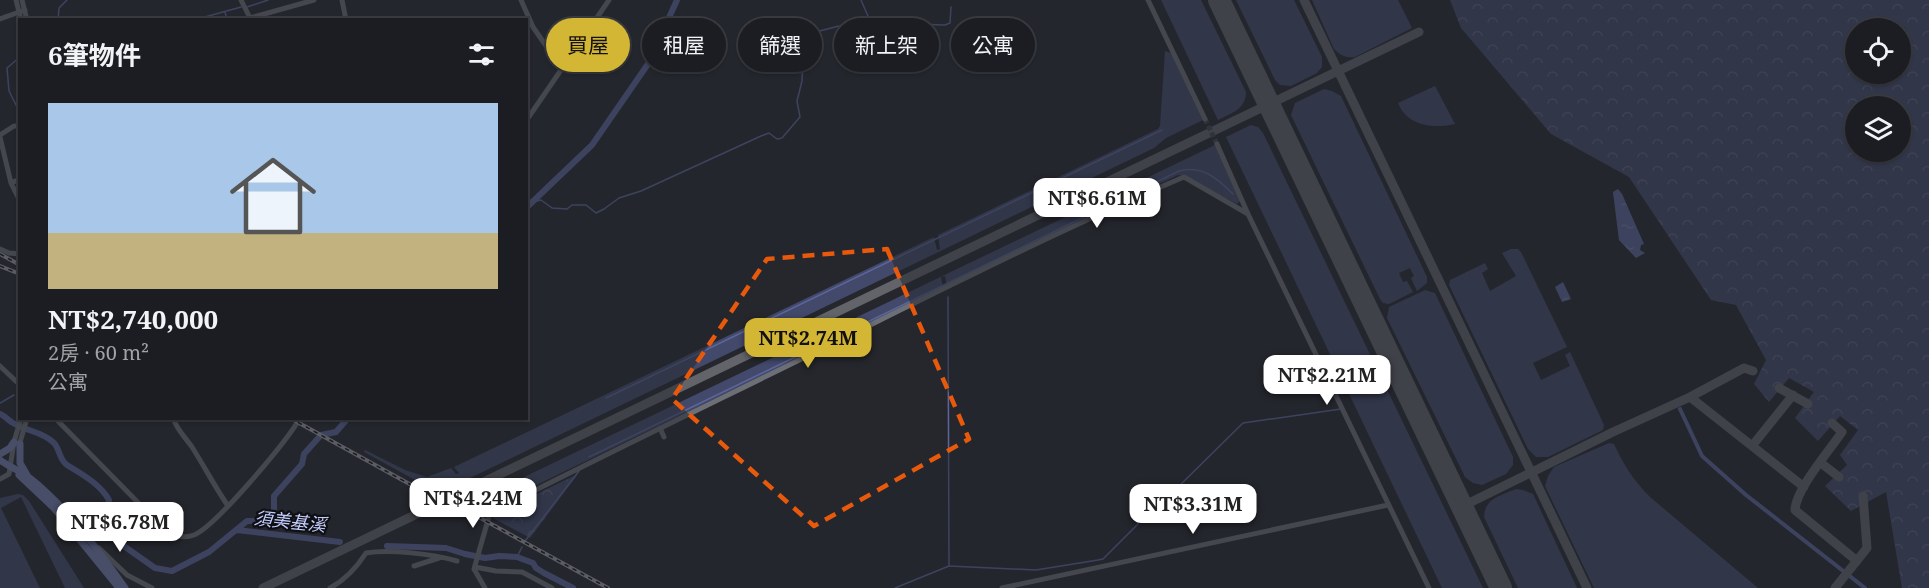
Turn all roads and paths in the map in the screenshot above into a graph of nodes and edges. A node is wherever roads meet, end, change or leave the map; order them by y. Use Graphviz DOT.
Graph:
graph roads {
  1 [pos="16,0"];
  2 [pos="22,0"];
  3 [pos="242,0"];
  4 [pos="314,0"];
  5 [pos="342,0"];
  6 [pos="521,0"];
  7 [pos="609,0"];
  8 [pos="1148,0"];
  9 [pos="22,11"];
  10 [pos="21,18"];
  11 [pos="26,18"];
  12 [pos="250,18"];
  13 [pos="253,18"];
  14 [pos="346,18"];
  15 [pos="597,18"];
  16 [pos="0,19"];
  17 [pos="546,46"];
  18 [pos="560,72"];
  19 [pos="528,118"];
  20 [pos="1205,119"];
  21 [pos="18,126"];
  22 [pos="0,136"];
  23 [pos="1217,144"];
  24 [pos="18,180"];
  25 [pos="11,183"];
  26 [pos="18,197"];
  27 [pos="1248,214"];
  28 [pos="0,249"];
  29 [pos="18,254"];
  30 [pos="0,366"];
  31 [pos="18,383"];
  32 [pos="21,420"];
  33 [pos="26,420"];
  34 [pos="57,420"];
  35 [pos="174,420"];
  36 [pos="299,420"];
  37 [pos="660,428"];
  38 [pos="664,437"];
  39 [pos="17,443"];
  40 [pos="1,459"];
  41 [pos="10,467"];
  42 [pos="29,477"];
  43 [pos="0,479"];
  44 [pos="1388,505"];
  45 [pos="228,506"];
  46 [pos="81,531"];
  47 [pos="443,557"];
  48 [pos="457,561"];
  49 [pos="476,565"];
  50 [pos="414,566"];
  51 [pos="119,588"];
  52 [pos="125,588"];
  53 [pos="152,588"];
  54 [pos="330,588"];
  55 [pos="485,588"];
  56 [pos="552,588"];
  57 [pos="1002,588"];
  58 [pos="1429,588"];
  1 -- 9 [label="street"];
  2 -- 9 [label="street"];
  3 -- 12 [label="street"];
  4 -- 13 [label="street"];
  5 -- 14 [label="street"];
  6 -- 17 [label="street"];
  7 -- 15 [label="street"];
  8 -- 20 [label="street"];
  9 -- 10 [label="street"];
  9 -- 11 [label="street"];
  9 -- 16 [label="street"];
  18 -- 19 [label="street"];
  21 -- 22 [label="street"];
  22 -- 25 [label="street"];
  23 -- 27 [label="street"];
  24 -- 25 [label="street"];
  25 -- 26 [label="street"];
  27 -- 37 [label="street"];
  27 -- 44 [label="street"];
  28 -- 29 [label="street"];
  30 -- 31 [label="street"];
  32 -- 39 [label="street"];
  33 -- 39 [label="street"];
  34 -- 45 [label="street"];
  35 -- 45 [label="street"];
  36 -- 45 [label="street"];
  37 -- 38 [label="street"];
  37 -- 49 [label="street"];
  39 -- 40 [label="main road"];
  39 -- 41 [label="street"];
  39 -- 42 [label="main road"];
  40 -- 41 [label="main road"];
  41 -- 42 [label="main road"];
  41 -- 43 [label="street"];
  41 -- 51 [label="main road"];
  42 -- 46 [label="main road"];
  44 -- 57 [label="street"];
  44 -- 58 [label="street"];
  46 -- 52 [label="main road"];
  46 -- 53 [label="street"];
  47 -- 48 [label="street"];
  47 -- 50 [label="street"];
  47 -- 54 [label="street"];
  49 -- 55 [label="street"];
  49 -- 56 [label="street"];
}
